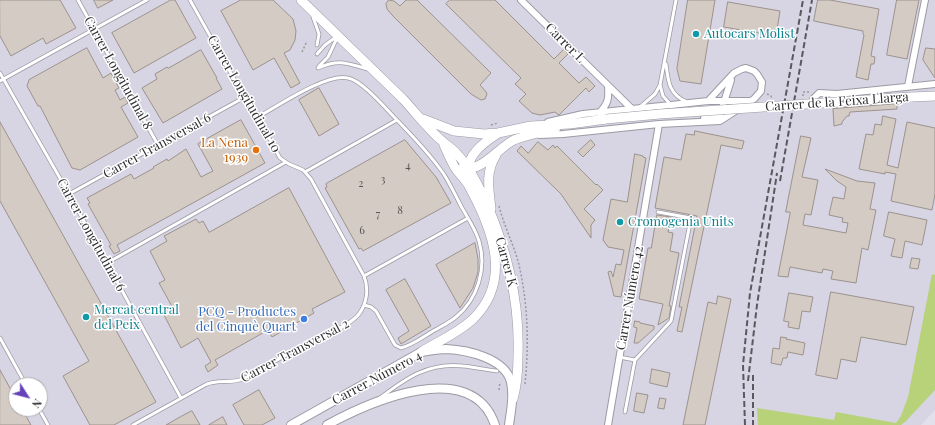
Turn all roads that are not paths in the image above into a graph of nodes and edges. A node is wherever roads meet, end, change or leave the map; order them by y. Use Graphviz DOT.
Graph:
graph roads {
  1 [pos="78,0"];
  2 [pos="148,0"];
  3 [pos="190,0"];
  4 [pos="301,0"];
  5 [pos="521,0"];
  6 [pos="676,0"];
  7 [pos="925,0"];
  8 [pos="311,10"];
  9 [pos="94,30"];
  10 [pos="338,36"];
  11 [pos="317,46"];
  12 [pos="317,54"];
  13 [pos="666,60"];
  14 [pos="372,69"];
  15 [pos="0,73"];
  16 [pos="734,73"];
  17 [pos="2,80"];
  18 [pos="935,84"];
  19 [pos="660,85"];
  20 [pos="608,86"];
  21 [pos="908,86"];
  22 [pos="837,94"];
  23 [pos="935,96"];
  24 [pos="245,97"];
  25 [pos="708,101"];
  26 [pos="725,101"];
  27 [pos="750,101"];
  28 [pos="691,103"];
  29 [pos="671,105"];
  30 [pos="634,109"];
  31 [pos="603,116"];
  32 [pos="258,117"];
  33 [pos="421,118"];
  34 [pos="397,120"];
  35 [pos="570,124"];
  36 [pos="659,124"];
  37 [pos="531,126"];
  38 [pos="498,133"];
  39 [pos="532,135"];
  40 [pos="442,141"];
  41 [pos="158,145"];
  42 [pos="501,148"];
  43 [pos="450,156"];
  44 [pos="286,162"];
  45 [pos="467,169"];
  46 [pos="305,172"];
  47 [pos="468,185"];
  48 [pos="69,194"];
  49 [pos="658,212"];
  50 [pos="497,217"];
  51 [pos="468,218"];
  52 [pos="107,263"];
  53 [pos="364,276"];
  54 [pos="364,305"];
  55 [pos="0,340"];
  56 [pos="421,352"];
  57 [pos="620,357"];
  58 [pos="635,360"];
  59 [pos="497,371"];
  60 [pos="21,377"];
  61 [pos="181,398"];
  62 [pos="513,399"];
  63 [pos="374,402"];
  64 [pos="625,412"];
  65 [pos="133,425"];
  66 [pos="291,425"];
  67 [pos="327,425"];
  68 [pos="495,425"];
  69 [pos="509,425"];
  70 [pos="608,425"];
  1 -- 9 [label="lane, Carrer Longitudinal 8"];
  2 -- 9 [label="lane"];
  3 -- 24 [label="lane, Carrer Longitudinal 10"];
  4 -- 8 [label="main road, Carrer K"];
  5 -- 20 [label="street, Carrer L"];
  6 -- 13 [label="lane"];
  7 -- 21 [label="street"];
  8 -- 10 [label="main road, Carrer K"];
  8 -- 11 [label="lane"];
  9 -- 17 [label="lane"];
  9 -- 41 [label="lane, Carrer Longitudinal 8"];
  10 -- 12 [label="lane"];
  10 -- 14 [label="main road, Carrer K"];
  10 -- 14 [label="lane"];
  13 -- 19 [label="lane"];
  13 -- 28 [label="lane"];
  14 -- 33 [label="main road, Carrer K"];
  15 -- 17 [label="lane, Carrer Longitudinal 6"];
  16 -- 25 [label="street"];
  16 -- 26 [label="street, Carrer de la Feixa Llarga"];
  16 -- 27 [label="street, Carrer de la Feixa Llarga"];
  17 -- 48 [label="lane, Carrer Longitudinal 6"];
  18 -- 21 [label="street, Carrer de la Feixa Llarga"];
  19 -- 29 [label="lane"];
  19 -- 30 [label="lane"];
  20 -- 30 [label="street, Carrer L"];
  20 -- 31 [label="street"];
  21 -- 22 [label="street, Carrer de la Feixa Llarga"];
  23 -- 31 [label="main road, Carrer de la Feixa Llarga, bridge"];
  24 -- 32 [label="lane, Carrer Longitudinal 10"];
  24 -- 41 [label="lane, Carrer Transversal 6"];
  25 -- 26 [label="street, Carrer de la Feixa Llarga"];
  25 -- 28 [label="street, Carrer de la Feixa Llarga"];
  26 -- 27 [label="street, Carrer de la Feixa Llarga"];
  26 -- 36 [label="street, Carrer de la Feixa Llarga"];
  27 -- 36 [label="street, Carrer de la Feixa Llarga"];
  28 -- 29 [label="street, Carrer de la Feixa Llarga"];
  29 -- 30 [label="street, Carrer de la Feixa Llarga"];
  30 -- 31 [label="street, Carrer de la Feixa Llarga"];
  31 -- 35 [label="main road, Carrer de la Feixa Llarga"];
  31 -- 37 [label="street, Carrer de la Feixa Llarga"];
  32 -- 34 [label="lane"];
  32 -- 44 [label="lane, Carrer Longitudinal 10"];
  33 -- 38 [label="main road, Carrer de la Feixa Llarga"];
  33 -- 40 [label="main road, Carrer K"];
  34 -- 46 [label="lane"];
  34 -- 51 [label="lane"];
  35 -- 37 [label="main road, Carrer de la Feixa Llarga"];
  35 -- 39 [label="main road, Carrer de la Feixa Llarga"];
  36 -- 39 [label="street, Carrer de la Feixa Llarga"];
  36 -- 57 [label="street, Carrer Número 42"];
  37 -- 38 [label="main road, Carrer de la Feixa Llarga"];
  38 -- 45 [label="main road, Carrer de la Feixa Llarga"];
  39 -- 42 [label="main road, Carrer de la Feixa Llarga"];
  40 -- 43 [label="main road, Carrer K"];
  40 -- 45 [label="main road, Carrer K"];
  41 -- 48 [label="lane, Carrer Transversal 6"];
  42 -- 45 [label="main road, Carrer de la Feixa Llarga"];
  42 -- 50 [label="main road"];
  43 -- 45 [label="main road"];
  43 -- 47 [label="main road, Carrer K"];
  44 -- 46 [label="lane, Carrer Longitudinal 10"];
  44 -- 52 [label="lane"];
  45 -- 47 [label="main road, Carrer de la Feixa Llarga"];
  45 -- 50 [label="main road, Carrer K"];
  46 -- 53 [label="lane, Carrer Longitudinal 10"];
  47 -- 56 [label="main road, Carrer K"];
  48 -- 52 [label="lane, Carrer Longitudinal 6"];
  49 -- 58 [label="lane"];
  50 -- 62 [label="main road, Carrer K"];
  51 -- 53 [label="lane"];
  51 -- 54 [label="lane"];
  52 -- 61 [label="lane, Carrer Longitudinal 6"];
  53 -- 54 [label="lane, Carrer Longitudinal 10"];
  54 -- 61 [label="lane, Carrer Transversal 2"];
  55 -- 60 [label="lane"];
  56 -- 62 [label="street, Carrer Número 4"];
  56 -- 66 [label="street, Carrer Número 4"];
  57 -- 58 [label="lane"];
  57 -- 70 [label="street, Carrer Número 42"];
  58 -- 64 [label="lane"];
  59 -- 63 [label="lane"];
  61 -- 65 [label="lane, Carrer Transversal 2"];
  62 -- 69 [label="street, Carrer Número 4"];
  63 -- 67 [label="street, Carrer Número 4"];
  63 -- 68 [label="street, Carrer Número 4"];
}
